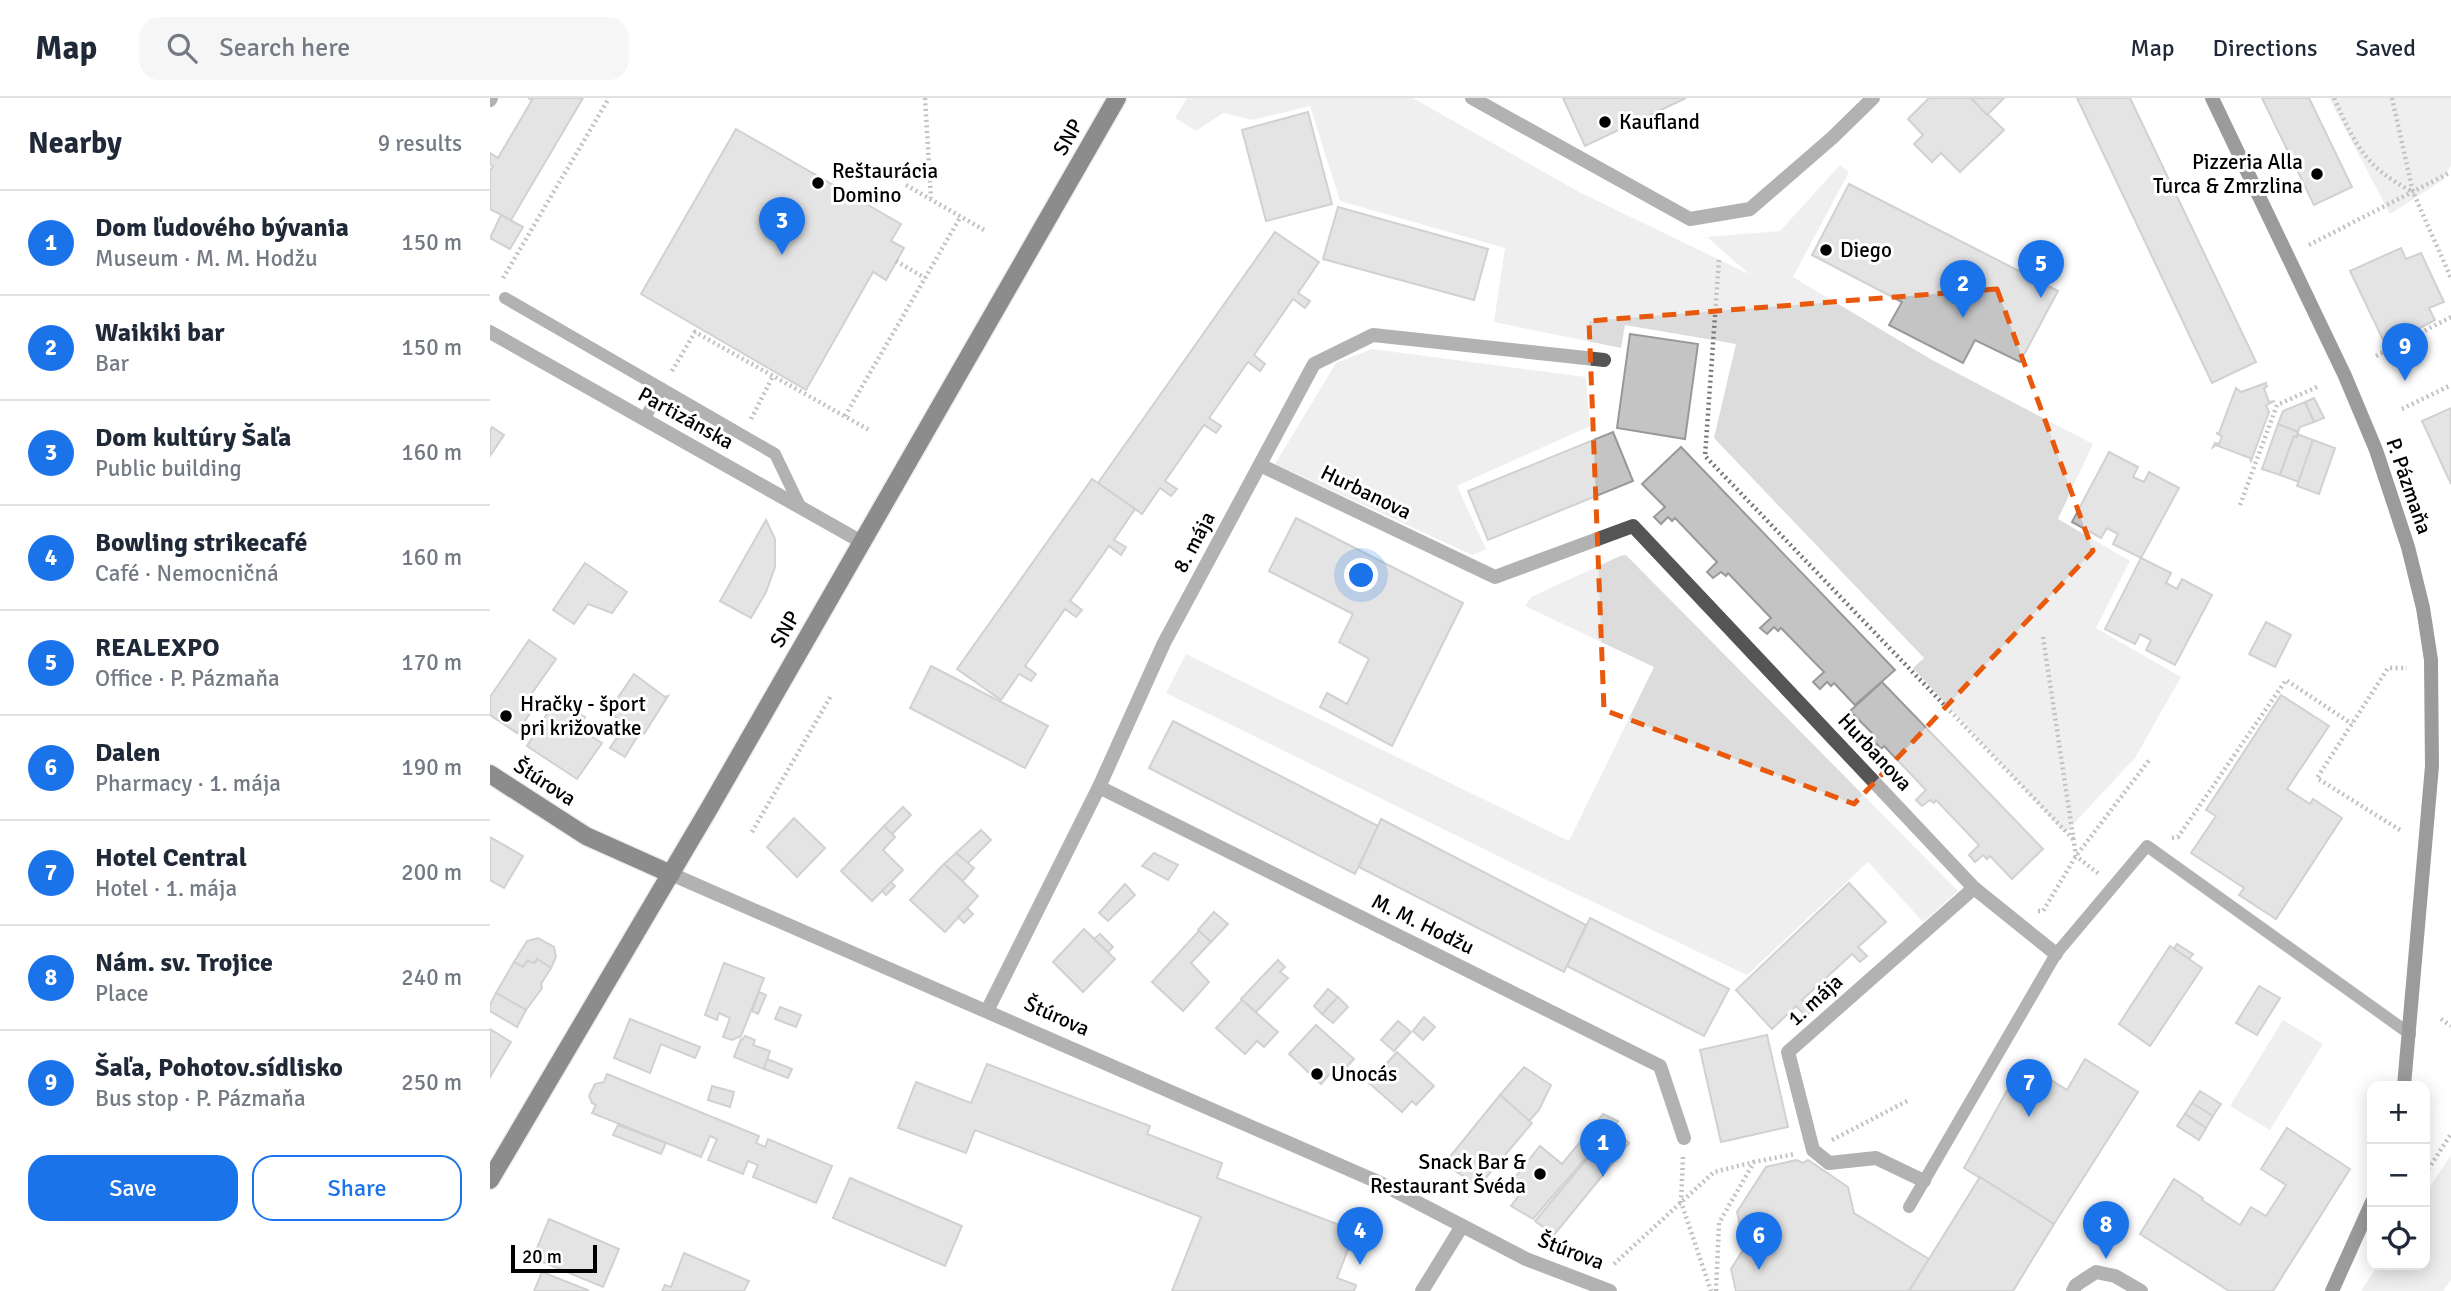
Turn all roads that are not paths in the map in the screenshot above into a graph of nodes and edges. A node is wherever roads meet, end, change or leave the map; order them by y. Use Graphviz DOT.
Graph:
graph roads {
  1 [pos="1117,98"];
  2 [pos="1472,98"];
  3 [pos="1872,98"];
  4 [pos="2212,98"];
  5 [pos="501,293"];
  6 [pos="490,332"];
  7 [pos="1604,360"];
  8 [pos="662,389"];
  9 [pos="644,419"];
  10 [pos="1260,465"];
  11 [pos="802,508"];
  12 [pos="860,541"];
  13 [pos="490,774"];
  14 [pos="1099,787"];
  15 [pos="671,874"];
  16 [pos="1973,888"];
  17 [pos="2056,954"];
  18 [pos="987,1011"];
  19 [pos="2410,1034"];
  20 [pos="2405,1081"];
  21 [pos="1684,1138"];
  22 [pos="490,1180"];
  23 [pos="1924,1181"];
  24 [pos="1909,1207"];
  25 [pos="2370,1207"];
  26 [pos="1461,1226"];
  27 [pos="1422,1291"];
  28 [pos="1610,1291"];
  29 [pos="2073,1291"];
  30 [pos="2141,1291"];
  31 [pos="2332,1291"];
  1 -- 12 [label="main road, SNP"];
  2 -- 3 [label="street"];
  4 -- 19 [label="main road, P. Pázmaňa"];
  5 -- 8 [label="lane"];
  6 -- 9 [label="street, Partizánska"];
  7 -- 10 [label="street, 8. mája"];
  8 -- 9 [label="lane"];
  8 -- 11 [label="lane"];
  9 -- 11 [label="street, Partizánska"];
  10 -- 14 [label="street, 8. mája"];
  10 -- 16 [label="street, Hurbanova"];
  11 -- 12 [label="street, Partizánska"];
  12 -- 15 [label="main road, SNP"];
  13 -- 15 [label="main road, Štúrova"];
  14 -- 18 [label="street, 8. mája"];
  14 -- 21 [label="street, M. M. Hodžu"];
  15 -- 18 [label="street, Štúrova"];
  15 -- 22 [label="main road, SNP"];
  16 -- 17 [label="street, Hurbanova"];
  16 -- 23 [label="street, 1. mája"];
  17 -- 19 [label="lane"];
  17 -- 23 [label="lane"];
  18 -- 26 [label="street, Štúrova"];
  19 -- 20 [label="main road, P. Pázmaňa"];
  23 -- 24 [label="lane"];
  25 -- 31 [label="main road"];
  26 -- 27 [label="street"];
  26 -- 28 [label="street, Štúrova"];
  29 -- 30 [label="street"];
}
